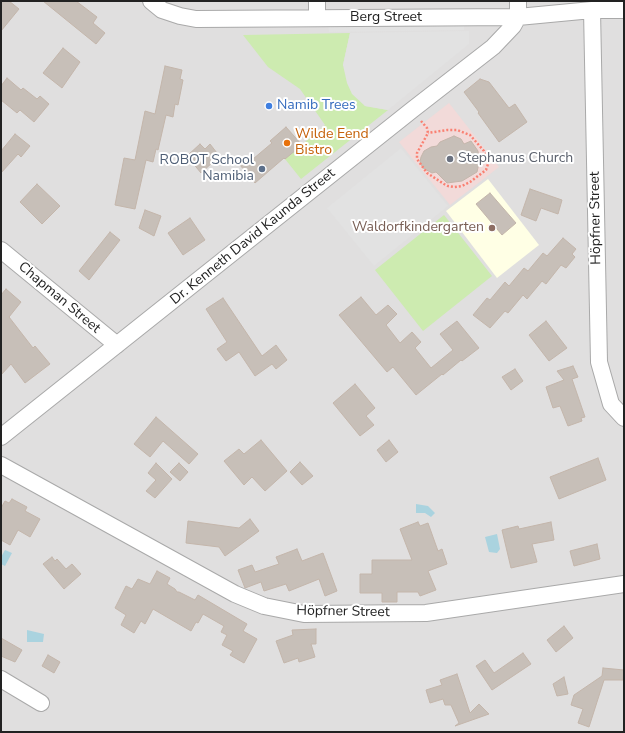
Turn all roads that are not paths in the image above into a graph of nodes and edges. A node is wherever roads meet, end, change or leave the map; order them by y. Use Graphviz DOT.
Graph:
graph roads {
  1 [pos="151,1"];
  2 [pos="317,1"];
  3 [pos="518,9"];
  4 [pos="592,10"];
  5 [pos="624,10"];
  6 [pos="317,17"];
  7 [pos="1,250"];
  8 [pos="117,345"];
  9 [pos="624,418"];
  10 [pos="1,437"];
  11 [pos="1,465"];
  12 [pos="624,584"];
  13 [pos="1,679"];
  14 [pos="41,703"];
  1 -- 6 [label="street, Berg Street"];
  2 -- 6 [label="street"];
  3 -- 4 [label="street, Berg Street"];
  3 -- 6 [label="street, Berg Street"];
  3 -- 8 [label="street, Dr. Kenneth David Kaunda Street"];
  4 -- 5 [label="street, Berg Street"];
  4 -- 9 [label="street, Höpfner Street"];
  7 -- 8 [label="street, Chapman Street"];
  8 -- 10 [label="street, Dr. Kenneth David Kaunda Street"];
  11 -- 12 [label="street, Höpfner Street"];
  13 -- 14 [label="street"];
}
